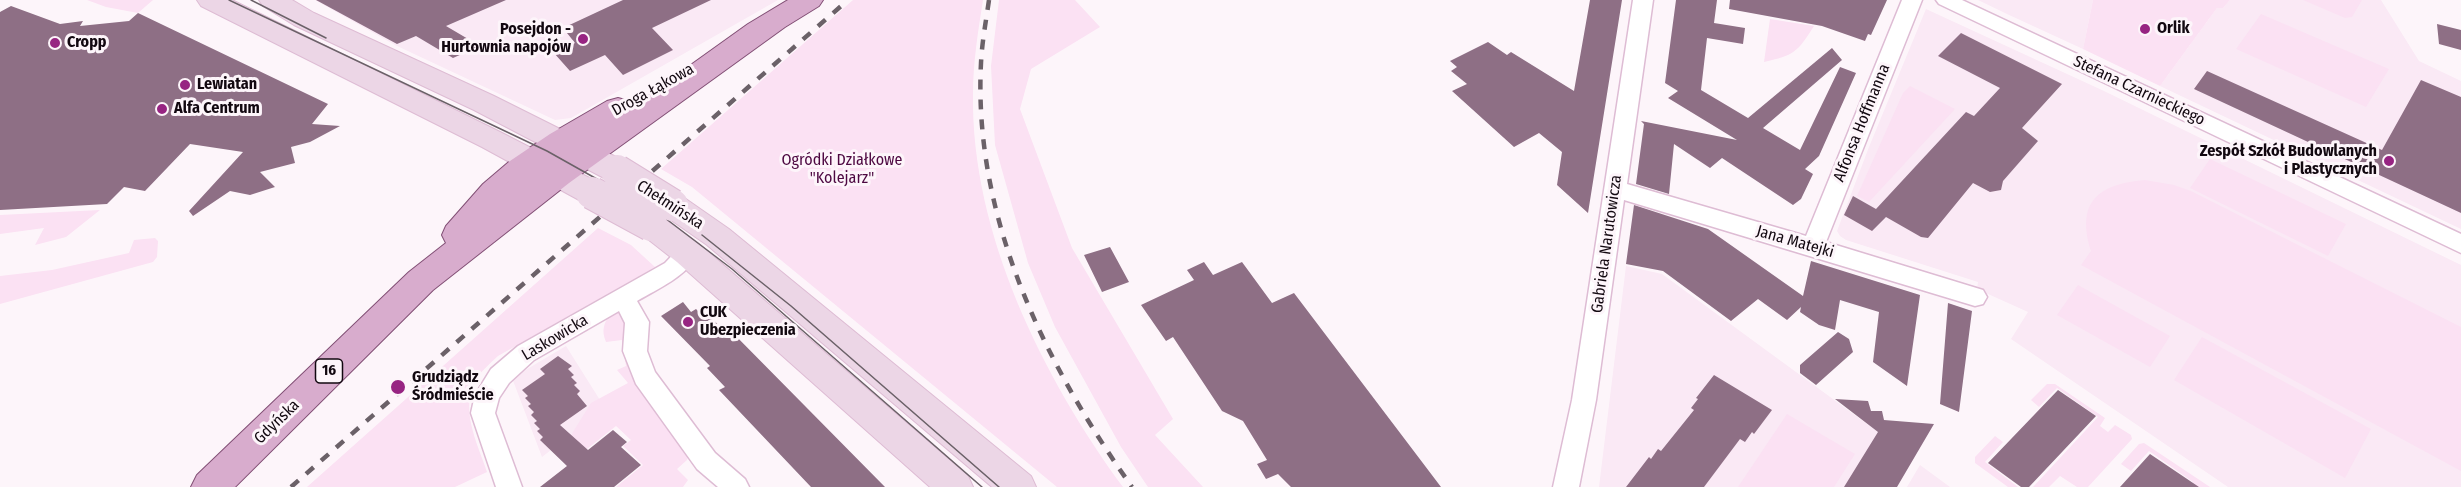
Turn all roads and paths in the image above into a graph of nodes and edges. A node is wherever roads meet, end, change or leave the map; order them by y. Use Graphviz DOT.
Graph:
graph roads {
  1 [pos="210,0"];
  2 [pos="272,0"];
  3 [pos="809,0"];
  4 [pos="1643,0"];
  5 [pos="1912,0"];
  6 [pos="1946,0"];
  7 [pos="492,140"];
  8 [pos="573,148"];
  9 [pos="545,168"];
  10 [pos="1615,189"];
  11 [pos="480,207"];
  12 [pos="662,215"];
  13 [pos="2461,244"];
  14 [pos="1813,247"];
  15 [pos="688,253"];
  16 [pos="421,281"];
  17 [pos="1974,297"];
  18 [pos="623,298"];
  19 [pos="210,487"];
  20 [pos="509,487"];
  21 [pos="736,487"];
  22 [pos="956,487"];
  23 [pos="1018,487"];
  24 [pos="1566,487"];
  1 -- 7 [label="main road, Chełmińska"];
  2 -- 8 [label="main road, Chełmińska"];
  3 -- 8 [label="main road, Droga Łąkowa / 16"];
  4 -- 10 [label="street, Gabriela Narutowicza"];
  5 -- 14 [label="street, Alfonsa Hoffmanna"];
  6 -- 13 [label="street, Stefana Czarnieckiego"];
  7 -- 9 [label="main road, Chełmińska"];
  7 -- 11 [label="main road"];
  8 -- 9 [label="main road, Gdyńska / 16"];
  8 -- 12 [label="main road, Chełmińska, bridge"];
  9 -- 11 [label="main road, Gdyńska / 16"];
  9 -- 12 [label="main road, Chełmińska, bridge"];
  9 -- 16 [label="main road, Gdyńska / 16"];
  10 -- 14 [label="street, Jana Matejki"];
  10 -- 24 [label="street, Gabriela Narutowicza"];
  11 -- 16 [label="main road, Gdyńska / 16"];
  12 -- 15 [label="main road, Chełmińska"];
  12 -- 23 [label="main road, Chełmińska"];
  14 -- 17 [label="street, Jana Matejki"];
  15 -- 18 [label="street, Laskowicka"];
  15 -- 22 [label="main road, Chełmińska"];
  16 -- 19 [label="main road, Gdyńska / 16"];
  18 -- 20 [label="street, Laskowicka"];
  18 -- 21 [label="street"];
}
